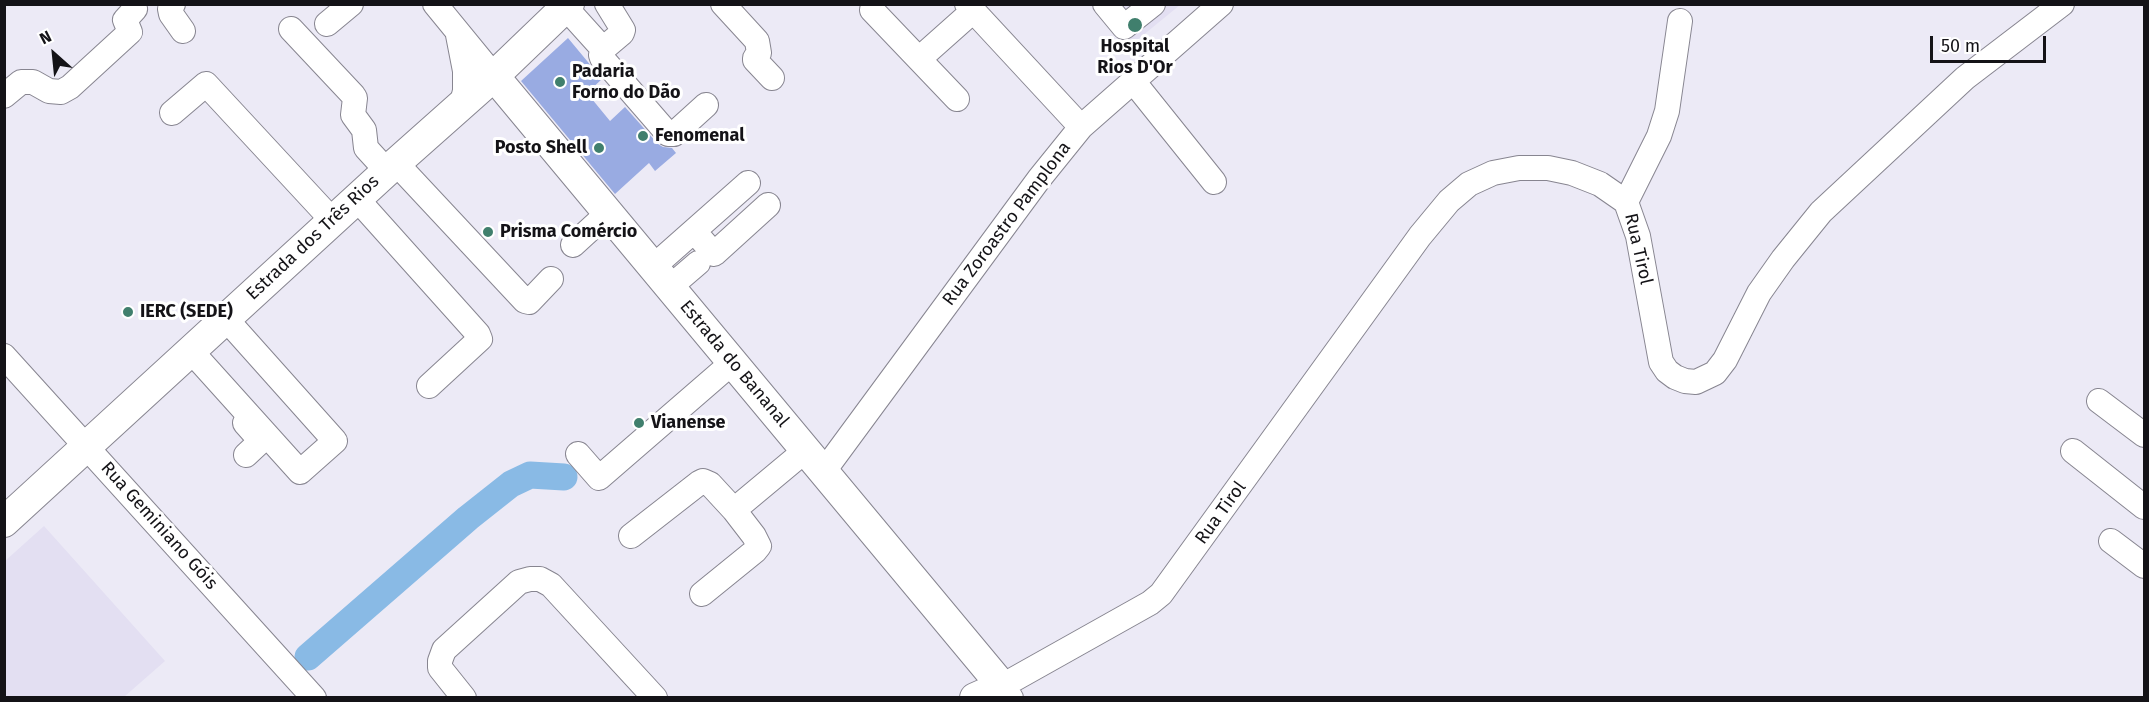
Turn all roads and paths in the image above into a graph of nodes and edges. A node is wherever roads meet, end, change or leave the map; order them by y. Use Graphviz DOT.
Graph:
graph roads {
  1 [pos="133,4"];
  2 [pos="173,4"];
  3 [pos="351,4"];
  4 [pos="435,4"];
  5 [pos="607,4"];
  6 [pos="723,4"];
  7 [pos="1105,4"];
  8 [pos="1153,4"];
  9 [pos="1221,4"];
  10 [pos="2062,4"];
  11 [pos="568,6"];
  12 [pos="970,8"];
  13 [pos="872,10"];
  14 [pos="1680,21"];
  15 [pos="327,24"];
  16 [pos="291,29"];
  17 [pos="457,30"];
  18 [pos="183,31"];
  19 [pos="603,50"];
  20 [pos="919,59"];
  21 [pos="494,76"];
  22 [pos="772,78"];
  23 [pos="1133,81"];
  24 [pos="4,96"];
  25 [pos="957,99"];
  26 [pos="462,103"];
  27 [pos="706,105"];
  28 [pos="172,113"];
  29 [pos="1082,127"];
  30 [pos="391,167"];
  31 [pos="1214,182"];
  32 [pos="748,183"];
  33 [pos="357,199"];
  34 [pos="1626,202"];
  35 [pos="768,205"];
  36 [pos="608,213"];
  37 [pos="333,221"];
  38 [pos="694,231"];
  39 [pos="573,245"];
  40 [pos="698,263"];
  41 [pos="662,277"];
  42 [pos="552,279"];
  43 [pos="226,319"];
  44 [pos="187,354"];
  45 [pos="4,356"];
  46 [pos="733,362"];
  47 [pos="429,386"];
  48 [pos="2099,401"];
  49 [pos="2145,435"];
  50 [pos="87,446"];
  51 [pos="2073,451"];
  52 [pos="578,454"];
  53 [pos="246,455"];
  54 [pos="815,461"];
  55 [pos="2145,507"];
  56 [pos="734,510"];
  57 [pos="4,522"];
  58 [pos="631,536"];
  59 [pos="2111,541"];
  60 [pos="2145,566"];
  61 [pos="702,594"];
  62 [pos="960,635"];
  63 [pos="996,694"];
  64 [pos="314,698"];
  65 [pos="464,698"];
  66 [pos="655,698"];
  67 [pos="958,698"];
  1 -- 24 [label="street"];
  2 -- 18 [label="street"];
  3 -- 15 [label="street"];
  4 -- 17 [label="street, Estrada do Bananal"];
  5 -- 19 [label="street"];
  6 -- 22 [label="street"];
  7 -- 8 [label="street"];
  9 -- 23 [label="street, Rua Zoroastro Pamplona"];
  10 -- 34 [label="street, Rua Tirol"];
  11 -- 19 [label="street"];
  11 -- 21 [label="main road, Estrada dos Três Rios"];
  12 -- 20 [label="street"];
  12 -- 29 [label="street"];
  13 -- 20 [label="street"];
  14 -- 34 [label="street"];
  16 -- 30 [label="street"];
  17 -- 21 [label="street, Estrada do Bananal"];
  17 -- 26 [label="street, Estrada do Bananal"];
  19 -- 27 [label="street"];
  20 -- 25 [label="street"];
  21 -- 26 [label="main road, Estrada dos Três Rios"];
  21 -- 36 [label="main road, Estrada do Bananal"];
  23 -- 29 [label="street, Rua Zoroastro Pamplona"];
  23 -- 31 [label="street"];
  26 -- 30 [label="main road, Estrada dos Três Rios"];
  28 -- 37 [label="street"];
  29 -- 54 [label="street, Rua Zoroastro Pamplona"];
  30 -- 33 [label="main road, Estrada dos Três Rios"];
  30 -- 42 [label="street"];
  32 -- 38 [label="street"];
  33 -- 37 [label="main road, Estrada dos Três Rios"];
  33 -- 47 [label="street"];
  34 -- 63 [label="street, Rua Tirol"];
  35 -- 38 [label="street"];
  36 -- 39 [label="street"];
  36 -- 41 [label="main road, Estrada do Bananal"];
  37 -- 43 [label="main road, Estrada dos Três Rios"];
  38 -- 41 [label="street"];
  40 -- 41 [label="street"];
  41 -- 46 [label="main road, Estrada do Bananal"];
  43 -- 44 [label="main road, Estrada dos Três Rios"];
  43 -- 44 [label="street"];
  44 -- 50 [label="main road, Estrada dos Três Rios"];
  44 -- 53 [label="street"];
  45 -- 50 [label="street, Rua Geminiano Góis"];
  46 -- 52 [label="street"];
  46 -- 54 [label="main road, Estrada do Bananal"];
  48 -- 49 [label="street"];
  50 -- 57 [label="main road, Estrada dos Três Rios"];
  50 -- 64 [label="street, Rua Geminiano Góis"];
  51 -- 55 [label="street"];
  54 -- 56 [label="street, Rua Zoroastro Pamplona"];
  54 -- 62 [label="main road, Estrada do Bananal"];
  56 -- 58 [label="street"];
  56 -- 61 [label="street"];
  59 -- 60 [label="street"];
  62 -- 63 [label="main road, Estrada do Bananal"];
  62 -- 67 [label="main road"];
  65 -- 66 [label="street"];
}
